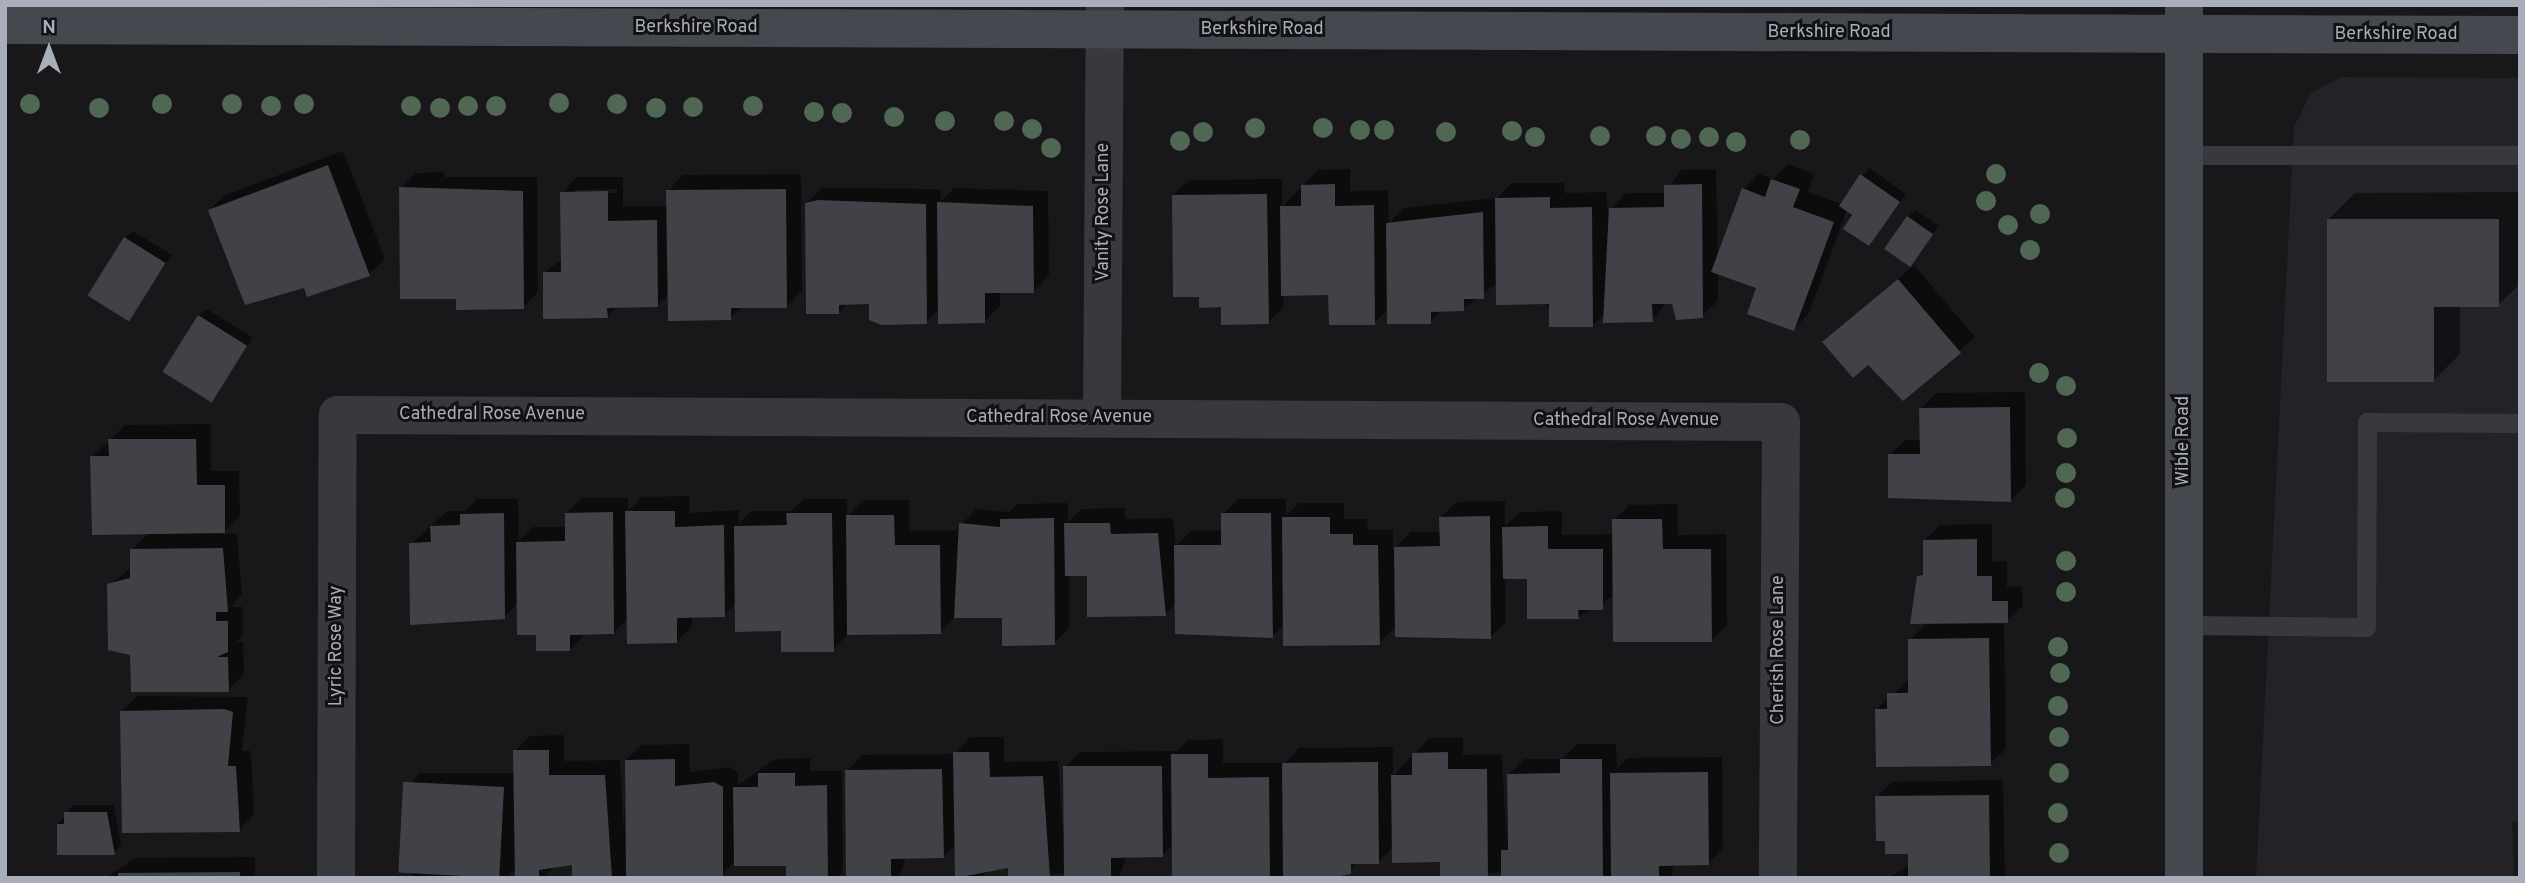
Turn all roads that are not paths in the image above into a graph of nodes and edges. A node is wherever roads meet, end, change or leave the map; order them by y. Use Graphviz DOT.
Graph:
graph roads {
  1 [pos="1105,17"];
  2 [pos="2184,20"];
  3 [pos="5,25"];
  4 [pos="2520,35"];
  5 [pos="2184,155"];
  6 [pos="2520,155"];
  7 [pos="338,415"];
  8 [pos="1102,418"];
  9 [pos="1781,422"];
  10 [pos="2520,423"];
  11 [pos="2184,625"];
  12 [pos="336,878"];
  13 [pos="1778,878"];
  14 [pos="2184,878"];
  1 -- 2 [label="street, Berkshire Road"];
  1 -- 3 [label="street, Berkshire Road"];
  1 -- 8 [label="street, Vanity Rose Lane"];
  2 -- 4 [label="street, Berkshire Road"];
  2 -- 5 [label="street, Wible Road"];
  5 -- 6 [label="lane"];
  5 -- 11 [label="street, Wible Road"];
  7 -- 8 [label="street, Cathedral Rose Avenue"];
  7 -- 12 [label="street, Lyric Rose Way"];
  8 -- 9 [label="street, Cathedral Rose Avenue"];
  9 -- 13 [label="street, Cherish Rose Lane"];
  10 -- 11 [label="lane"];
  11 -- 14 [label="street, Wible Road"];
}
